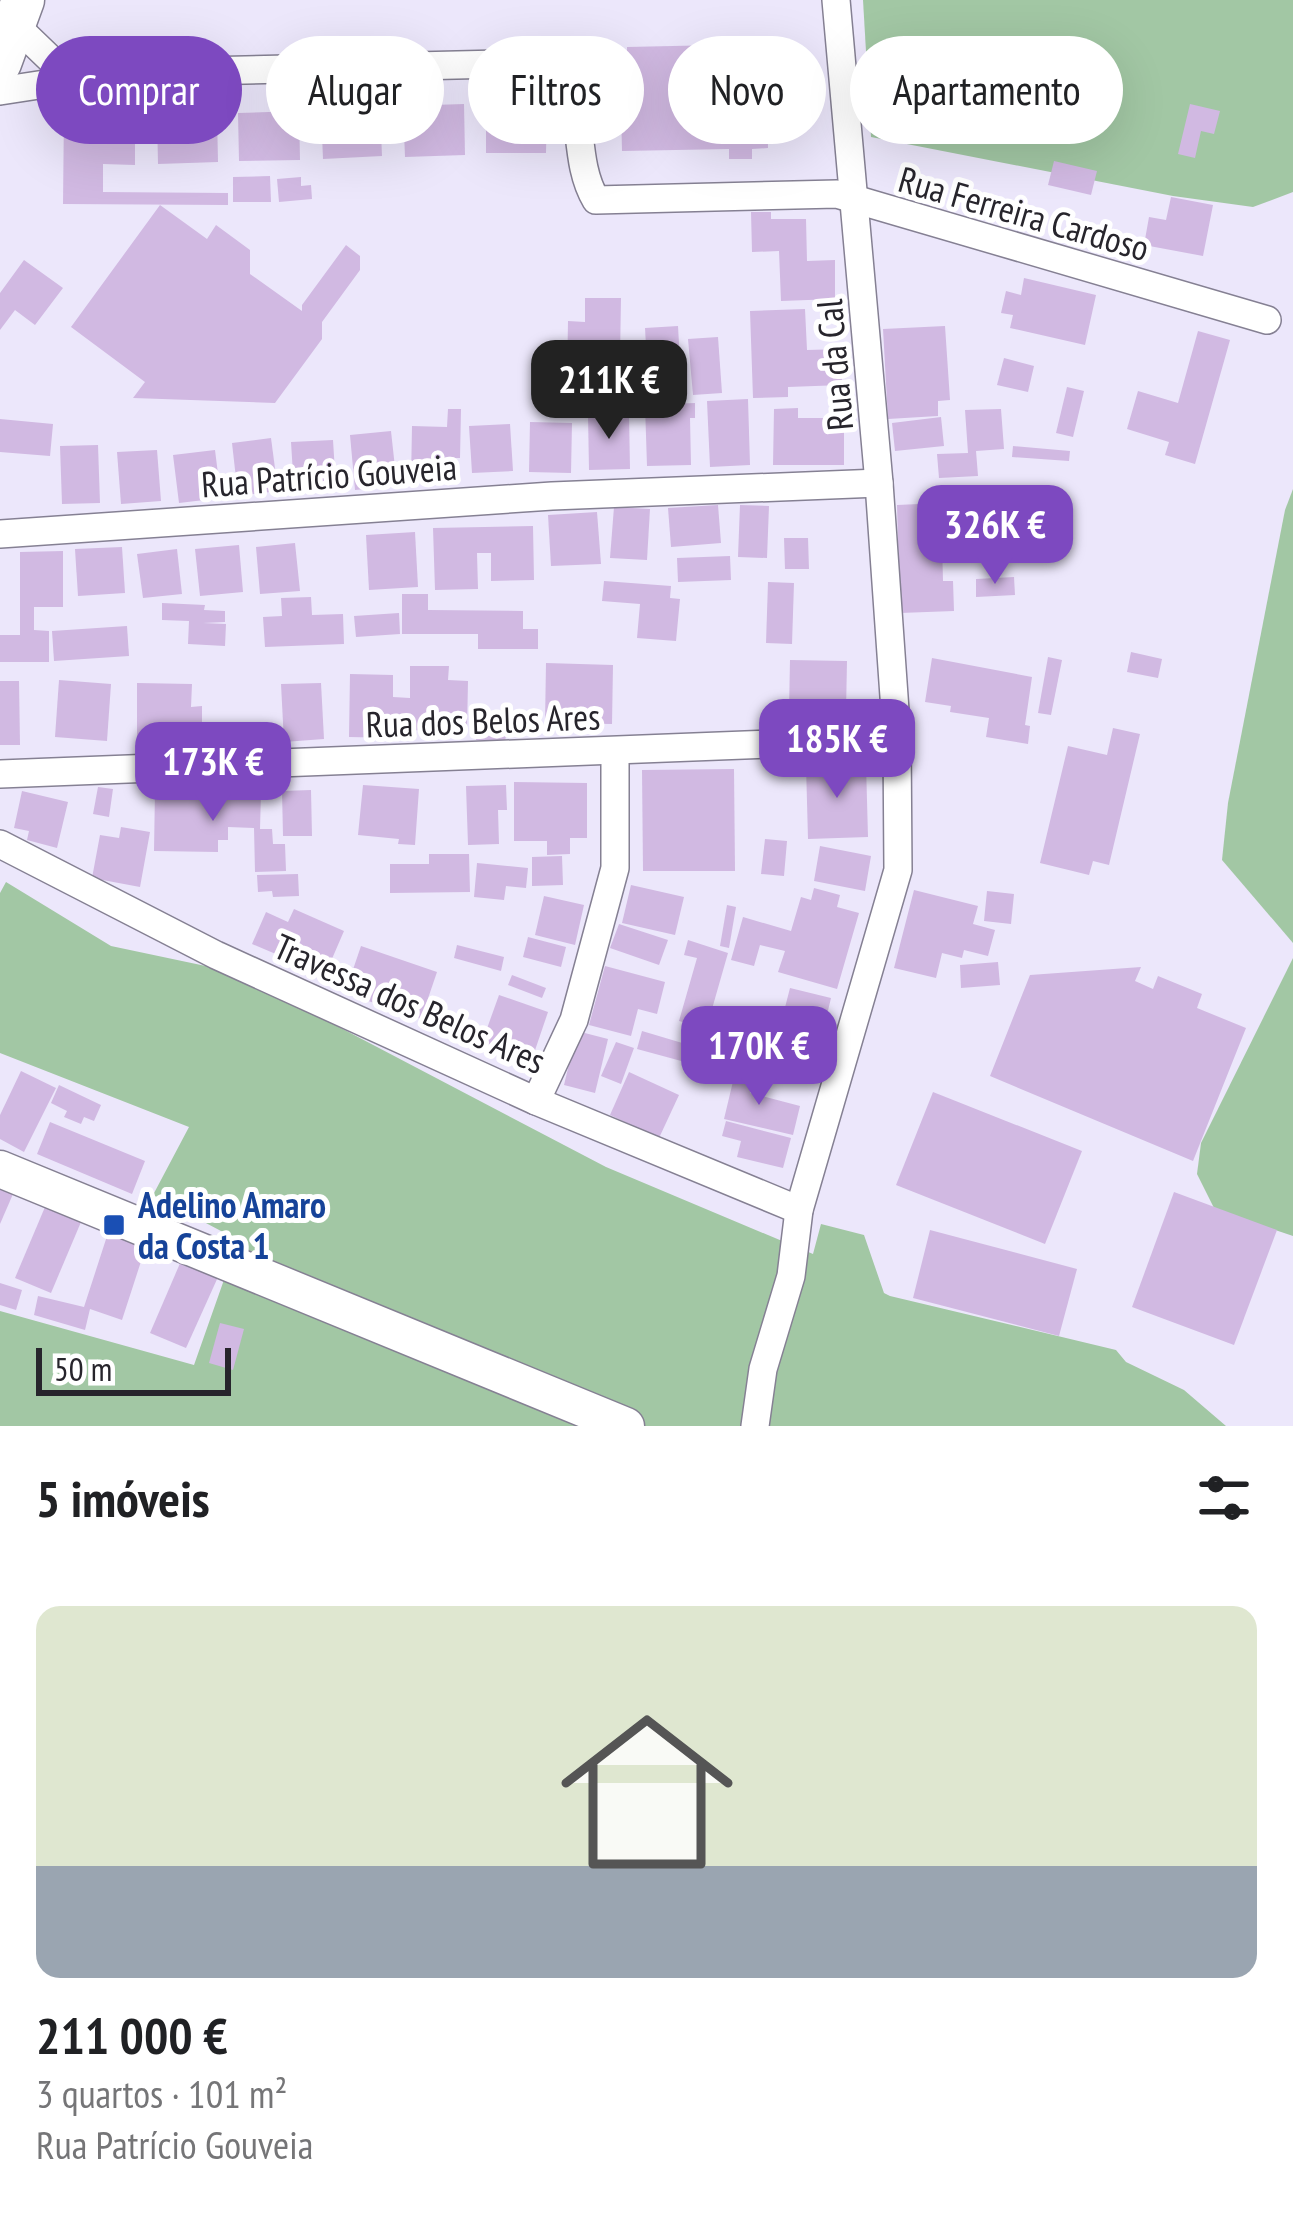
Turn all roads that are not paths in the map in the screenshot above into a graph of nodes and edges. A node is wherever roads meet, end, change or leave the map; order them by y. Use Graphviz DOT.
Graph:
graph roads {
  1 [pos="836,0"];
  2 [pos="10,27"];
  3 [pos="36,49"];
  4 [pos="242,70"];
  5 [pos="36,85"];
  6 [pos="0,91"];
  7 [pos="857,201"];
  8 [pos="1267,320"];
  9 [pos="879,483"];
  10 [pos="0,534"];
  11 [pos="897,740"];
  12 [pos="615,752"];
  13 [pos="0,775"];
  14 [pos="0,844"];
  15 [pos="536,1101"];
  16 [pos="0,1169"];
  17 [pos="799,1210"];
  18 [pos="626,1426"];
  19 [pos="754,1426"];
  1 -- 7 [label="street, Rua da Cal"];
  2 -- 3 [label="street"];
  4 -- 7 [label="street, Rua Ferreira Cardoso"];
  5 -- 6 [label="street, Rua Ferreira Cardoso"];
  7 -- 8 [label="street, Rua Ferreira Cardoso"];
  7 -- 9 [label="street, Rua da Cal"];
  9 -- 10 [label="street, Rua Patrício Gouveia"];
  9 -- 11 [label="street, Rua da Cal"];
  11 -- 12 [label="street, Rua dos Belos Ares"];
  11 -- 17 [label="street, Rua da Cal"];
  12 -- 13 [label="street, Rua dos Belos Ares"];
  12 -- 15 [label="street"];
  14 -- 15 [label="street, Travessa dos Belos Ares"];
  15 -- 17 [label="street, Travessa dos Belos Ares"];
  16 -- 18 [label="street"];
  17 -- 19 [label="street, Rua da Cal"];
}
